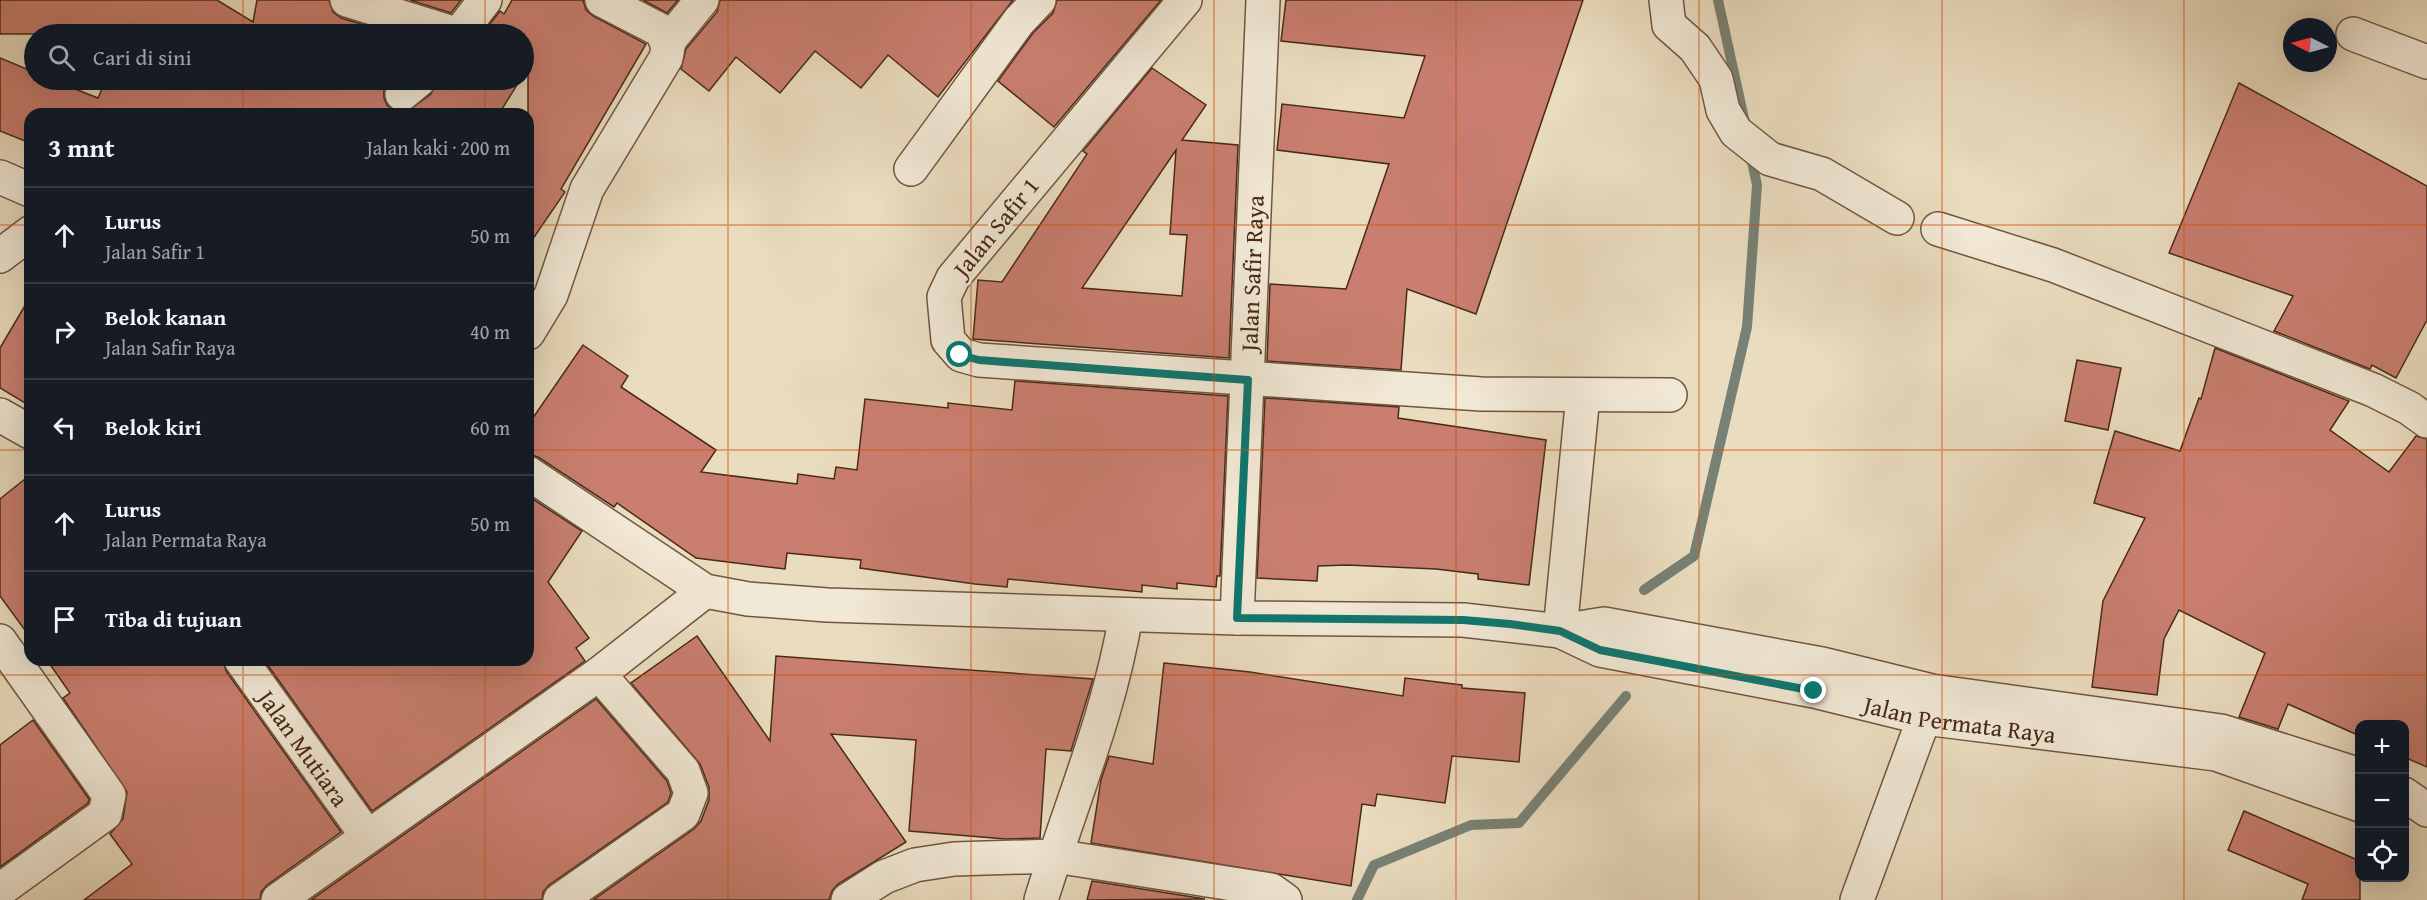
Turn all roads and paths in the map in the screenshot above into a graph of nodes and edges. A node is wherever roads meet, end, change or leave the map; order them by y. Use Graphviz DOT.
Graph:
graph roads {
  1 [pos="346,0"];
  2 [pos="485,0"];
  3 [pos="702,0"];
  4 [pos="1039,0"];
  5 [pos="1185,0"];
  6 [pos="1263,0"];
  7 [pos="1666,0"];
  8 [pos="609,2"];
  9 [pos="425,24"];
  10 [pos="466,24"];
  11 [pos="2354,34"];
  12 [pos="667,43"];
  13 [pos="2427,62"];
  14 [pos="911,169"];
  15 [pos="0,177"];
  16 [pos="24,187"];
  17 [pos="1897,218"];
  18 [pos="1938,229"];
  19 [pos="24,238"];
  20 [pos="0,256"];
  21 [pos="534,323"];
  22 [pos="1248,380"];
  23 [pos="1583,395"];
  24 [pos="1670,395"];
  25 [pos="0,415"];
  26 [pos="2427,421"];
  27 [pos="24,429"];
  28 [pos="534,477"];
  29 [pos="705,591"];
  30 [pos="1126,615"];
  31 [pos="1237,618"];
  32 [pos="1560,631"];
  33 [pos="0,641"];
  34 [pos="244,666"];
  35 [pos="9,674"];
  36 [pos="599,674"];
  37 [pos="1924,718"];
  38 [pos="2357,774"];
  39 [pos="2409,797"];
  40 [pos="2355,803"];
  41 [pos="2427,810"];
  42 [pos="2409,820"];
  43 [pos="2427,822"];
  44 [pos="367,836"];
  45 [pos="1055,856"];
  46 [pos="0,890"];
  47 [pos="278,900"];
  48 [pos="560,900"];
  49 [pos="848,900"];
  50 [pos="1041,900"];
  51 [pos="1285,900"];
  52 [pos="1857,900"];
  1 -- 9 [label="street"];
  2 -- 10 [label="street"];
  3 -- 12 [label="street"];
  4 -- 14 [label="street"];
  5 -- 22 [label="street, Jalan Safir 1"];
  6 -- 22 [label="street, Jalan Safir Raya"];
  7 -- 17 [label="street"];
  8 -- 12 [label="street"];
  11 -- 13 [label="street"];
  12 -- 21 [label="street"];
  15 -- 16 [label="street"];
  18 -- 26 [label="street"];
  19 -- 20 [label="street"];
  22 -- 23 [label="street, Jalan Safir 1"];
  22 -- 31 [label="street, Jalan Safir Raya"];
  23 -- 24 [label="street, Jalan Safir 1"];
  23 -- 32 [label="street"];
  25 -- 27 [label="street"];
  28 -- 29 [label="street"];
  29 -- 30 [label="street"];
  29 -- 36 [label="street"];
  30 -- 31 [label="street"];
  30 -- 45 [label="street"];
  31 -- 32 [label="street"];
  32 -- 37 [label="street, Jalan Permata Raya"];
  32 -- 38 [label="street"];
  33 -- 35 [label="street"];
  34 -- 44 [label="street, Jalan Mutiara"];
  35 -- 46 [label="street"];
  36 -- 44 [label="street"];
  36 -- 48 [label="street"];
  37 -- 40 [label="street, Jalan Permata Raya"];
  37 -- 52 [label="street"];
  39 -- 41 [label="street"];
  42 -- 43 [label="street"];
  44 -- 47 [label="street"];
  45 -- 49 [label="street"];
  45 -- 50 [label="street"];
  45 -- 51 [label="street"];
}
